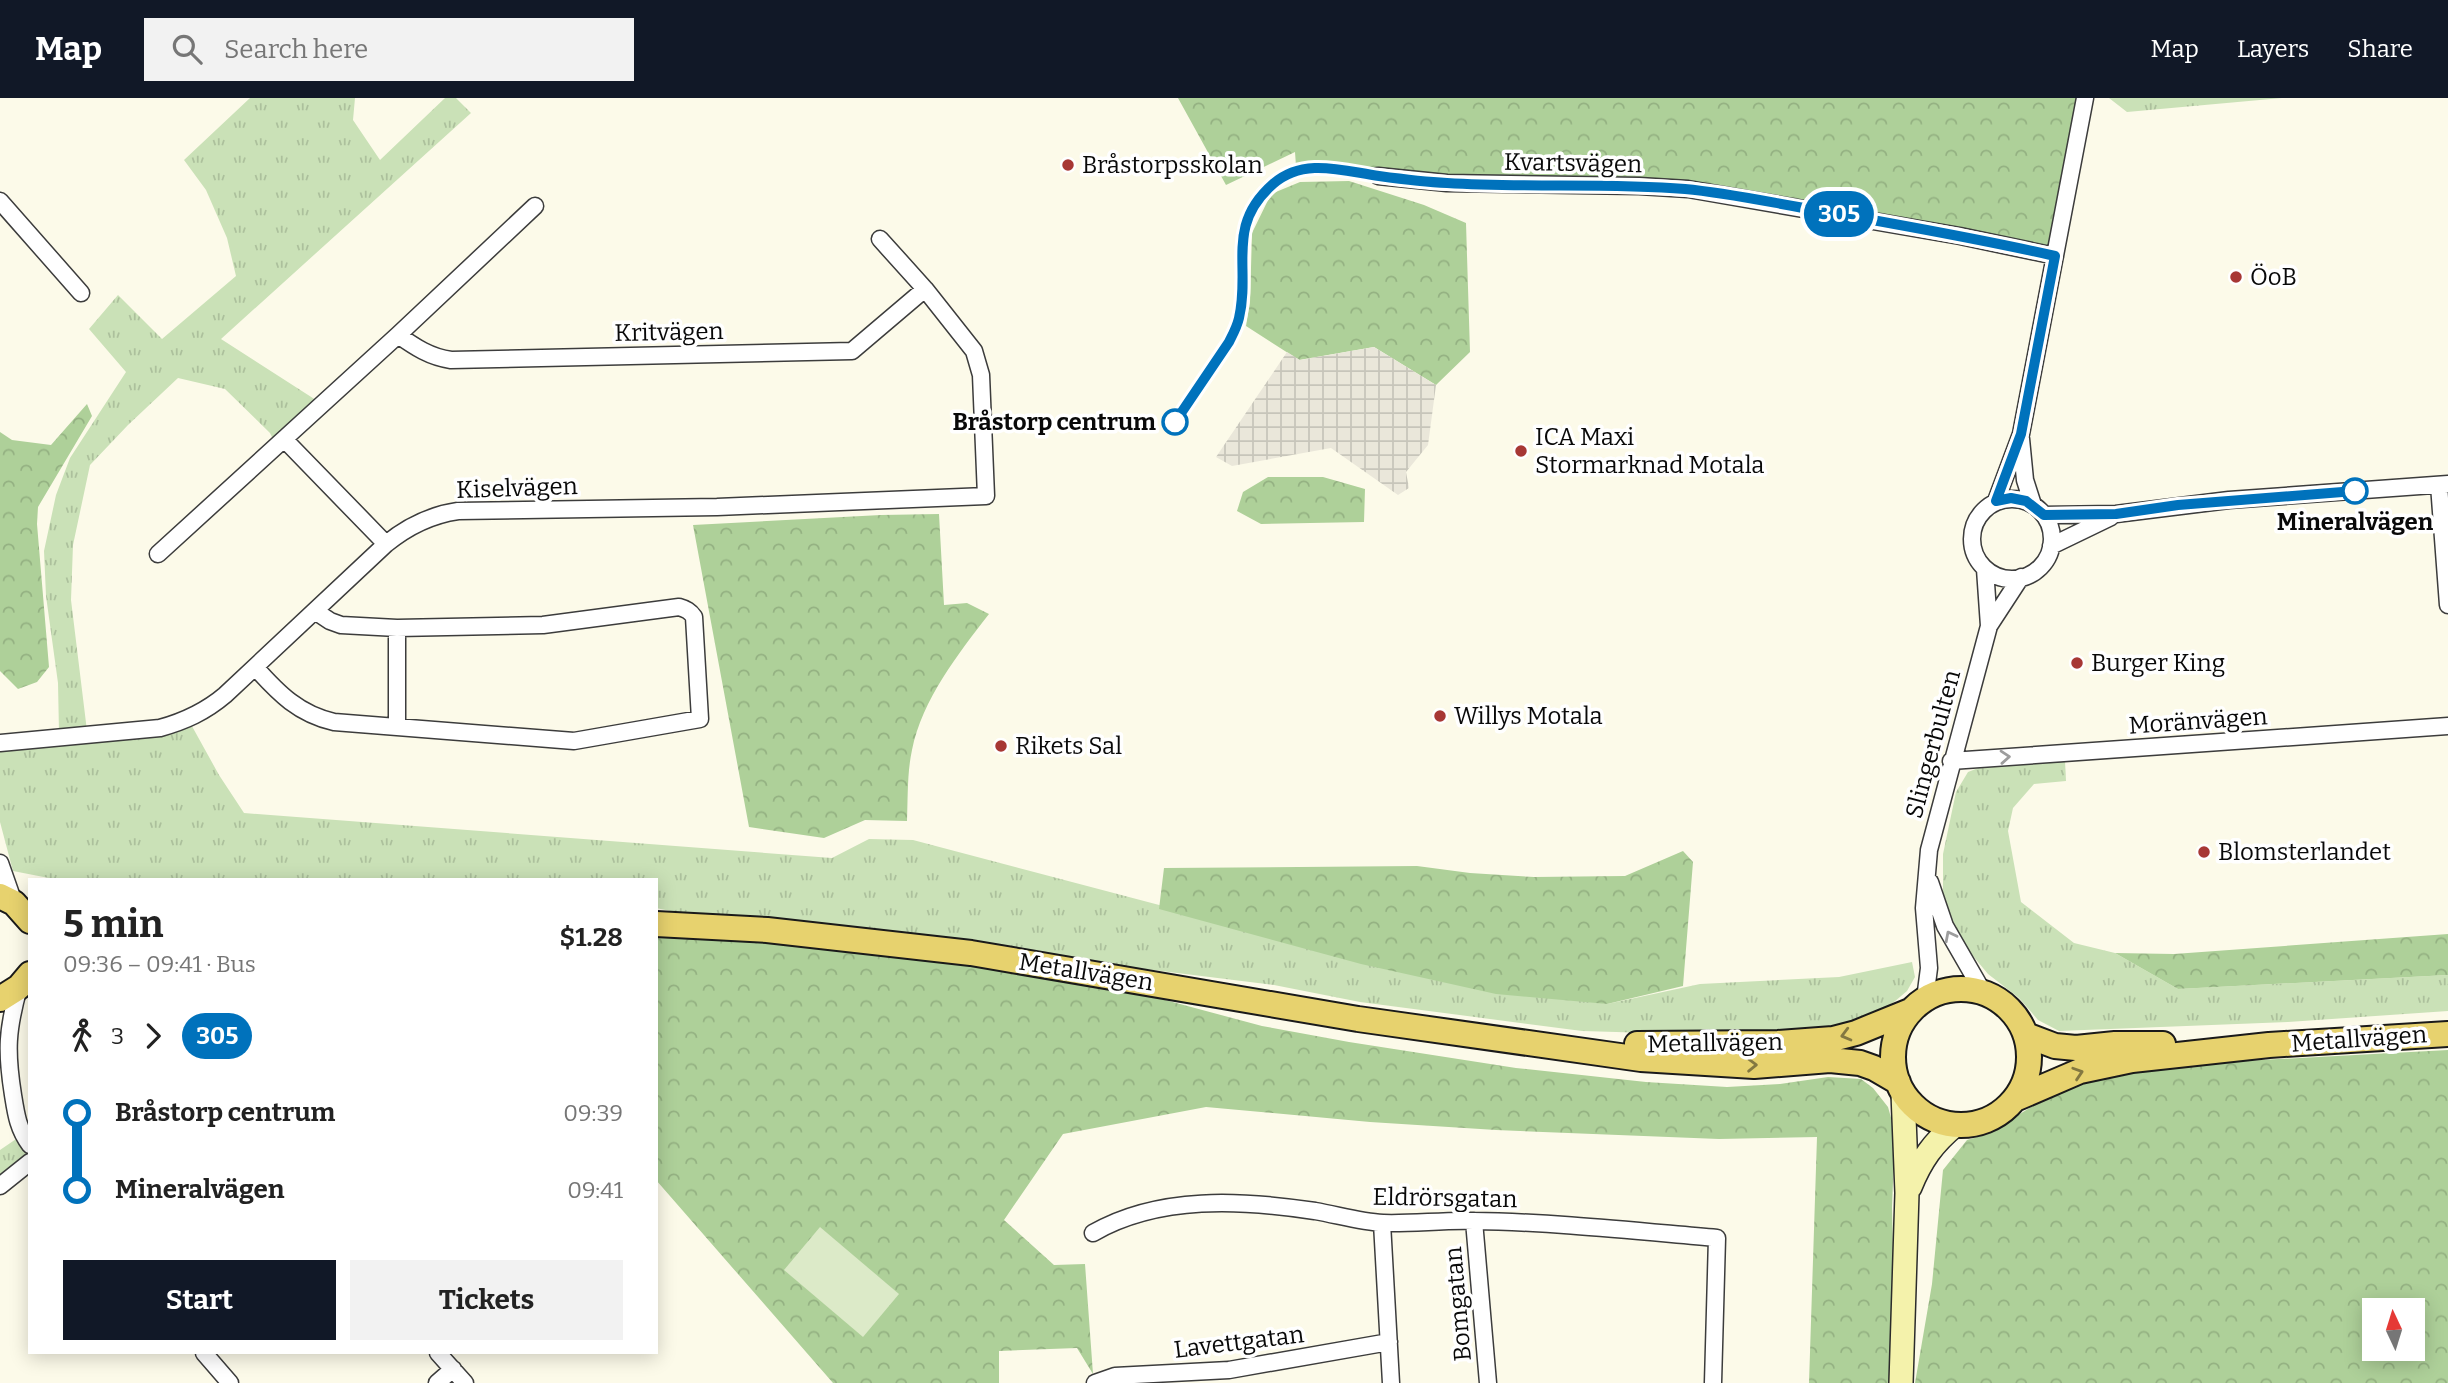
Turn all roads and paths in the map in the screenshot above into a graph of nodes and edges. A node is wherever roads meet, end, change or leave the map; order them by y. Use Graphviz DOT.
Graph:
graph roads {
  1 [pos="2085,98"];
  2 [pos="1378,176"];
  3 [pos="0,201"];
  4 [pos="535,206"];
  5 [pos="880,239"];
  6 [pos="2055,256"];
  7 [pos="925,289"];
  8 [pos="81,293"];
  9 [pos="398,335"];
  10 [pos="2021,434"];
  11 [pos="284,439"];
  12 [pos="2444,485"];
  13 [pos="1996,501"];
  14 [pos="2039,510"];
  15 [pos="2116,514"];
  16 [pos="386,544"];
  17 [pos="2051,546"];
  18 [pos="158,554"];
  19 [pos="1985,569"];
  20 [pos="2021,578"];
  21 [pos="2448,605"];
  22 [pos="315,611"];
  23 [pos="1989,626"];
  24 [pos="397,628"];
  25 [pos="255,667"];
  26 [pos="397,726"];
  27 [pos="2448,726"];
  28 [pos="0,743"];
  29 [pos="1951,761"];
  30 [pos="0,863"];
  31 [pos="1928,874"];
  32 [pos="20,911"];
  33 [pos="658,924"];
  34 [pos="16,987"];
  35 [pos="1983,992"];
  36 [pos="1918,1005"];
  37 [pos="2448,1034"];
  38 [pos="2026,1035"];
  39 [pos="0,1041"];
  40 [pos="1514,1041"];
  41 [pos="2269,1045"];
  42 [pos="7,1058"];
  43 [pos="1900,1088"];
  44 [pos="2015,1099"];
  45 [pos="1955,1125"];
  46 [pos="28,1142"];
  47 [pos="28,1164"];
  48 [pos="0,1186"];
  49 [pos="1907,1193"];
  50 [pos="1474,1221"];
  51 [pos="1381,1223"];
  52 [pos="1093,1233"];
  53 [pos="1390,1342"];
  54 [pos="205,1354"];
  55 [pos="439,1354"];
  56 [pos="453,1369"];
  57 [pos="230,1383"];
  58 [pos="437,1383"];
  59 [pos="465,1383"];
  60 [pos="1095,1383"];
  61 [pos="1391,1383"];
  62 [pos="1488,1383"];
  63 [pos="1713,1383"];
  64 [pos="1900,1383"];
  1 -- 6 [label="street"];
  2 -- 6 [label="street, Kvartsvägen"];
  3 -- 8 [label="street"];
  4 -- 9 [label="street"];
  5 -- 7 [label="street"];
  6 -- 10 [label="street"];
  7 -- 9 [label="street, Kritvägen"];
  7 -- 16 [label="street, Kiselvägen"];
  9 -- 11 [label="street"];
  10 -- 13 [label="street"];
  10 -- 14 [label="street"];
  11 -- 16 [label="street"];
  11 -- 18 [label="street"];
  12 -- 15 [label="street"];
  12 -- 21 [label="street"];
  13 -- 14 [label="street"];
  13 -- 19 [label="street"];
  14 -- 15 [label="street"];
  14 -- 17 [label="street"];
  15 -- 17 [label="street"];
  16 -- 22 [label="street, Kiselvägen"];
  17 -- 20 [label="street"];
  19 -- 20 [label="street"];
  19 -- 23 [label="street, Slingerbulten"];
  20 -- 23 [label="street, Slingerbulten"];
  22 -- 24 [label="street"];
  22 -- 25 [label="street, Kiselvägen"];
  23 -- 29 [label="street, Slingerbulten"];
  24 -- 26 [label="street"];
  24 -- 26 [label="street"];
  25 -- 26 [label="street"];
  25 -- 28 [label="street, Kiselvägen"];
  29 -- 27 [label="street, Moränvägen, one-way"];
  29 -- 31 [label="street, Slingerbulten"];
  30 -- 32 [label="street"];
  35 -- 31 [label="street, Slingerbulten, one-way"];
  31 -- 36 [label="street, Slingerbulten"];
  33 -- 40 [label="main road, Metallvägen"];
  34 -- 42 [label="street"];
  35 -- 36 [label="main road"];
  35 -- 38 [label="main road"];
  36 -- 40 [label="main road, Metallvägen, one-way"];
  36 -- 43 [label="main road"];
  37 -- 41 [label="main road, Metallvägen"];
  38 -- 41 [label="main road, Metallvägen"];
  38 -- 44 [label="main road"];
  39 -- 42 [label="street"];
  40 -- 43 [label="main road, Metallvägen, one-way"];
  44 -- 41 [label="main road, Metallvägen, one-way"];
  42 -- 46 [label="street"];
  43 -- 45 [label="main road"];
  43 -- 49 [label="street"];
  44 -- 45 [label="main road"];
  45 -- 49 [label="street"];
  47 -- 48 [label="street"];
  49 -- 64 [label="street"];
  50 -- 51 [label="street, Eldrörsgatan"];
  50 -- 62 [label="street, Bomgatan"];
  50 -- 63 [label="street, Eldrörsgatan"];
  51 -- 52 [label="street, Eldrörsgatan"];
  51 -- 53 [label="street"];
  53 -- 60 [label="street, Lavettgatan"];
  53 -- 61 [label="street"];
  54 -- 57 [label="street"];
  55 -- 56 [label="street"];
  56 -- 58 [label="street"];
  56 -- 59 [label="street"];
}
